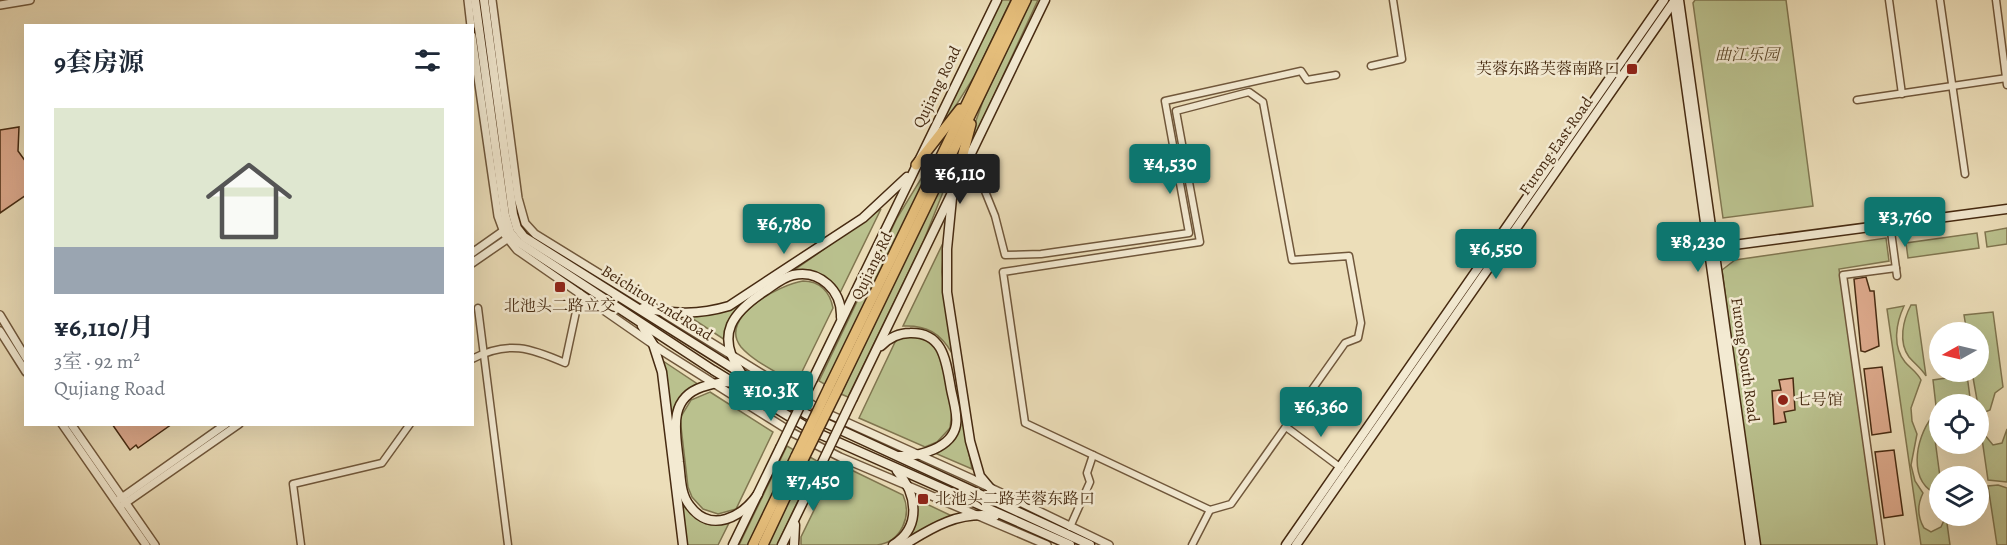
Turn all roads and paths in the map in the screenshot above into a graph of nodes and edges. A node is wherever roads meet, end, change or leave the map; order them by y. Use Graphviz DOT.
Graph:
graph roads {
  1 [pos="30,0"];
  2 [pos="468,0"];
  3 [pos="475,0"];
  4 [pos="484,0"];
  5 [pos="492,0"];
  6 [pos="997,0"];
  7 [pos="1017,0"];
  8 [pos="1026,0"];
  9 [pos="1045,0"];
  10 [pos="1394,0"];
  11 [pos="1889,0"];
  12 [pos="1940,0"];
  13 [pos="1996,0"];
  14 [pos="1673,1"];
  15 [pos="0,5"];
  16 [pos="471,24"];
  17 [pos="474,50"];
  18 [pos="1371,66"];
  19 [pos="1336,75"];
  20 [pos="2007,81"];
  21 [pos="1952,86"];
  22 [pos="977,92"];
  23 [pos="1902,94"];
  24 [pos="1857,100"];
  25 [pos="970,154"];
  26 [pos="916,165"];
  27 [pos="1965,174"];
  28 [pos="954,188"];
  29 [pos="2007,209"];
  30 [pos="1890,224"];
  31 [pos="512,231"];
  32 [pos="1711,248"];
  33 [pos="474,252"];
  34 [pos="474,261"];
  35 [pos="1896,268"];
  36 [pos="1897,276"];
  37 [pos="580,293"];
  38 [pos="637,307"];
  39 [pos="478,308"];
  40 [pos="664,312"];
  41 [pos="0,315"];
  42 [pos="636,319"];
  43 [pos="839,325"];
  44 [pos="0,331"];
  45 [pos="653,344"];
  46 [pos="486,351"];
  47 [pos="24,355"];
  48 [pos="733,355"];
  49 [pos="874,356"];
  50 [pos="474,358"];
  51 [pos="24,369"];
  52 [pos="745,376"];
  53 [pos="715,384"];
  54 [pos="738,385"];
  55 [pos="64,426"];
  56 [pos="71,426"];
  57 [pos="223,426"];
  58 [pos="236,426"];
  59 [pos="409,426"];
  60 [pos="1286,427"];
  61 [pos="918,454"];
  62 [pos="1093,455"];
  63 [pos="894,456"];
  64 [pos="800,458"];
  65 [pos="892,467"];
  66 [pos="1341,468"];
  67 [pos="907,486"];
  68 [pos="986,486"];
  69 [pos="758,494"];
  70 [pos="121,502"];
  71 [pos="1005,505"];
  72 [pos="1210,510"];
  73 [pos="797,515"];
  74 [pos="975,515"];
  75 [pos="1009,519"];
  76 [pos="1070,527"];
  77 [pos="146,545"];
  78 [pos="155,545"];
  79 [pos="301,545"];
  80 [pos="508,545"];
  81 [pos="683,545"];
  82 [pos="733,545"];
  83 [pos="753,545"];
  84 [pos="763,545"];
  85 [pos="782,545"];
  86 [pos="794,545"];
  87 [pos="893,545"];
  88 [pos="904,545"];
  89 [pos="1047,545"];
  90 [pos="1070,545"];
  91 [pos="1090,545"];
  92 [pos="1108,545"];
  93 [pos="1192,545"];
  94 [pos="1286,545"];
  95 [pos="1296,545"];
  96 [pos="1750,545"];
  97 [pos="1756,545"];
  98 [pos="1881,545"];
  1 -- 15 [label="street"];
  2 -- 16 [label="street"];
  3 -- 31 [label="main road"];
  4 -- 31 [label="main road"];
  5 -- 31 [label="street"];
  6 -- 26 [label="main road, Qujiang Road"];
  7 -- 22 [label="highway, Qujiang Rd"];
  8 -- 22 [label="highway, Qujiang Rd"];
  9 -- 25 [label="main road"];
  10 -- 18 [label="street"];
  11 -- 23 [label="street"];
  12 -- 21 [label="street"];
  13 -- 20 [label="street"];
  14 -- 32 [label="main road, Furong South Road"];
  14 -- 66 [label="main road, Furong East Road"];
  14 -- 95 [label="main road, Furong East Road"];
  17 -- 31 [label="street"];
  19 -- 25 [label="street"];
  20 -- 21 [label="street"];
  21 -- 23 [label="street"];
  21 -- 27 [label="street"];
  22 -- 26 [label="highway"];
  22 -- 28 [label="highway"];
  22 -- 64 [label="highway, Qujiang Rd, bridge"];
  23 -- 24 [label="street"];
  25 -- 28 [label="main road"];
  26 -- 40 [label="main road"];
  26 -- 43 [label="main road, Qujiang Road"];
  28 -- 49 [label="main road"];
  28 -- 68 [label="main road"];
  29 -- 30 [label="main road"];
  30 -- 32 [label="main road"];
  30 -- 35 [label="street"];
  31 -- 33 [label="street"];
  31 -- 34 [label="street"];
  31 -- 37 [label="street"];
  31 -- 38 [label="main road, Beichitou 2nd Road"];
  31 -- 40 [label="street"];
  31 -- 42 [label="main road, Beichitou 2nd Road"];
  32 -- 96 [label="main road, Furong South Road"];
  32 -- 97 [label="main road, Furong South Road"];
  35 -- 36 [label="street"];
  35 -- 98 [label="street"];
  37 -- 45 [label="street"];
  37 -- 46 [label="street"];
  38 -- 40 [label="main road"];
  38 -- 52 [label="main road, Beichitou 2nd Road"];
  39 -- 46 [label="street"];
  40 -- 48 [label="street"];
  41 -- 47 [label="street"];
  42 -- 45 [label="main road"];
  42 -- 54 [label="main road, Beichitou 2nd Road"];
  43 -- 48 [label="main road"];
  43 -- 69 [label="main road, Qujiang Road, bridge"];
  44 -- 51 [label="street"];
  45 -- 53 [label="street"];
  45 -- 81 [label="main road"];
  46 -- 50 [label="street"];
  46 -- 80 [label="street"];
  48 -- 52 [label="main road"];
  48 -- 61 [label="street"];
  49 -- 61 [label="main road"];
  49 -- 73 [label="main road, bridge"];
  52 -- 63 [label="main road, Beichitou 2nd Road"];
  53 -- 54 [label="main road"];
  53 -- 67 [label="street"];
  53 -- 69 [label="main road"];
  54 -- 65 [label="main road, Beichitou 2nd Road"];
  55 -- 70 [label="street"];
  56 -- 70 [label="street"];
  57 -- 70 [label="street"];
  58 -- 70 [label="street"];
  59 -- 79 [label="street"];
  60 -- 62 [label="street"];
  60 -- 66 [label="street"];
  60 -- 72 [label="street"];
  61 -- 63 [label="main road"];
  61 -- 68 [label="street"];
  62 -- 72 [label="street"];
  62 -- 76 [label="street"];
  63 -- 71 [label="main road, Beichitou 2nd Road"];
  64 -- 83 [label="highway, Qujiang Rd"];
  64 -- 84 [label="highway, Qujiang Rd"];
  65 -- 67 [label="main road"];
  65 -- 75 [label="main road, Beichitou 2nd Road"];
  66 -- 94 [label="main road, Furong East Road"];
  67 -- 74 [label="street"];
  67 -- 87 [label="main road"];
  68 -- 71 [label="main road"];
  68 -- 76 [label="street"];
  69 -- 82 [label="main road, Qujiang Road"];
  70 -- 77 [label="street"];
  70 -- 78 [label="street"];
  71 -- 91 [label="main road, Beichitou 2nd Road"];
  72 -- 93 [label="street"];
  73 -- 85 [label="main road"];
  73 -- 86 [label="main road"];
  74 -- 75 [label="main road"];
  74 -- 88 [label="main road"];
  74 -- 89 [label="street"];
  75 -- 90 [label="main road, Beichitou 2nd Road"];
  76 -- 92 [label="street"];
}
